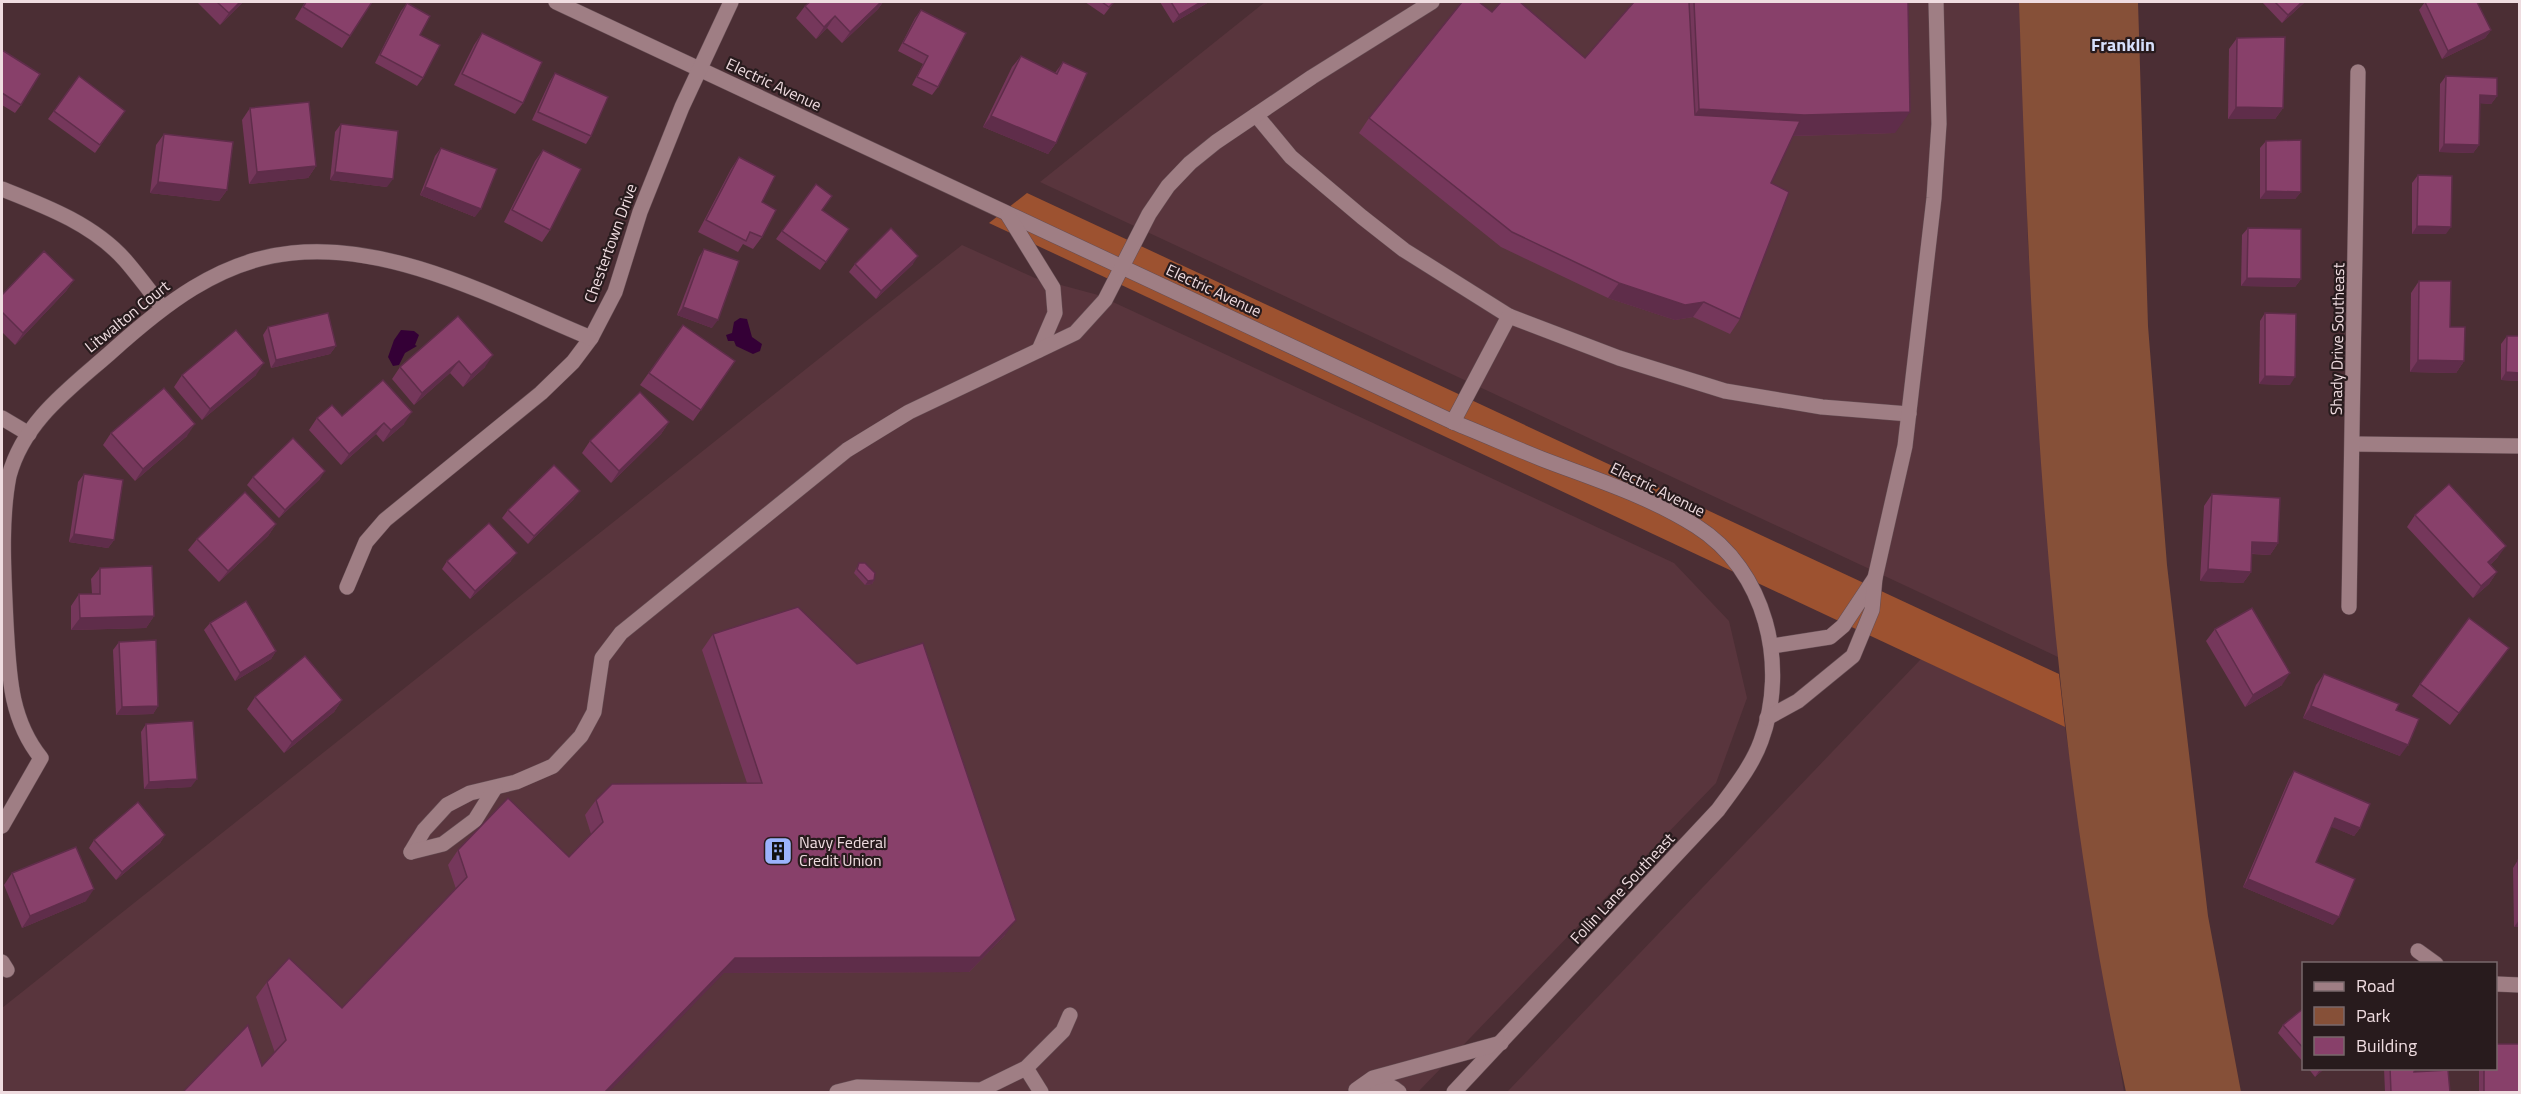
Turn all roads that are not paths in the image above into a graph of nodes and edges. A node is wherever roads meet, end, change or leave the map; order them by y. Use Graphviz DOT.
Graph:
graph roads {
  1 [pos="556,2"];
  2 [pos="731,2"];
  3 [pos="1432,2"];
  4 [pos="1936,2"];
  5 [pos="698,69"];
  6 [pos="2358,72"];
  7 [pos="1256,115"];
  8 [pos="2,189"];
  9 [pos="1008,215"];
  10 [pos="1121,267"];
  11 [pos="162,307"];
  12 [pos="1509,316"];
  13 [pos="591,338"];
  14 [pos="1039,350"];
  15 [pos="1909,414"];
  16 [pos="2,418"];
  17 [pos="1453,422"];
  18 [pos="29,434"];
  19 [pos="2353,444"];
  20 [pos="2520,446"];
  21 [pos="1875,578"];
  22 [pos="347,587"];
  23 [pos="2349,607"];
  24 [pos="1772,646"];
  25 [pos="1773,682"];
  26 [pos="1767,718"];
  27 [pos="495,788"];
  28 [pos="2,826"];
  29 [pos="2418,951"];
  30 [pos="2434,962"];
  31 [pos="2497,984"];
  32 [pos="2520,985"];
  33 [pos="1070,1015"];
  34 [pos="1501,1043"];
  35 [pos="1026,1068"];
  36 [pos="1355,1091"];
  37 [pos="837,1092"];
  38 [pos="1041,1092"];
  39 [pos="1399,1092"];
  40 [pos="1454,1092"];
  1 -- 5 [label="street, Electric Avenue"];
  2 -- 5 [label="street, Chestertown Drive"];
  3 -- 7 [label="street"];
  4 -- 15 [label="street"];
  5 -- 9 [label="street, Electric Avenue"];
  5 -- 13 [label="street, Chestertown Drive"];
  6 -- 19 [label="street, Shady Drive Southeast"];
  7 -- 10 [label="street"];
  7 -- 12 [label="street"];
  8 -- 11 [label="street"];
  9 -- 10 [label="street, Electric Avenue"];
  9 -- 14 [label="street"];
  10 -- 14 [label="street"];
  10 -- 17 [label="street, Electric Avenue"];
  11 -- 13 [label="street, Litwalton Court"];
  11 -- 18 [label="street, Litwalton Court"];
  12 -- 15 [label="street"];
  12 -- 17 [label="street"];
  13 -- 22 [label="street, Chestertown Drive"];
  14 -- 27 [label="street"];
  15 -- 21 [label="street"];
  16 -- 18 [label="street"];
  17 -- 24 [label="street, Electric Avenue"];
  18 -- 28 [label="street, Litwalton Court"];
  19 -- 20 [label="street"];
  19 -- 23 [label="street, Shady Drive Southeast"];
  21 -- 24 [label="street"];
  21 -- 26 [label="street"];
  24 -- 25 [label="street, Electric Avenue"];
  25 -- 26 [label="street, Follin Lane Southeast"];
  26 -- 34 [label="street, Follin Lane Southeast"];
  27 -- 27 [label="street"];
  29 -- 30 [label="street"];
  31 -- 32 [label="street"];
  33 -- 35 [label="street"];
  34 -- 36 [label="street"];
  34 -- 40 [label="street, Follin Lane Southeast"];
  35 -- 37 [label="street"];
  35 -- 38 [label="street"];
  36 -- 39 [label="street"];
}
